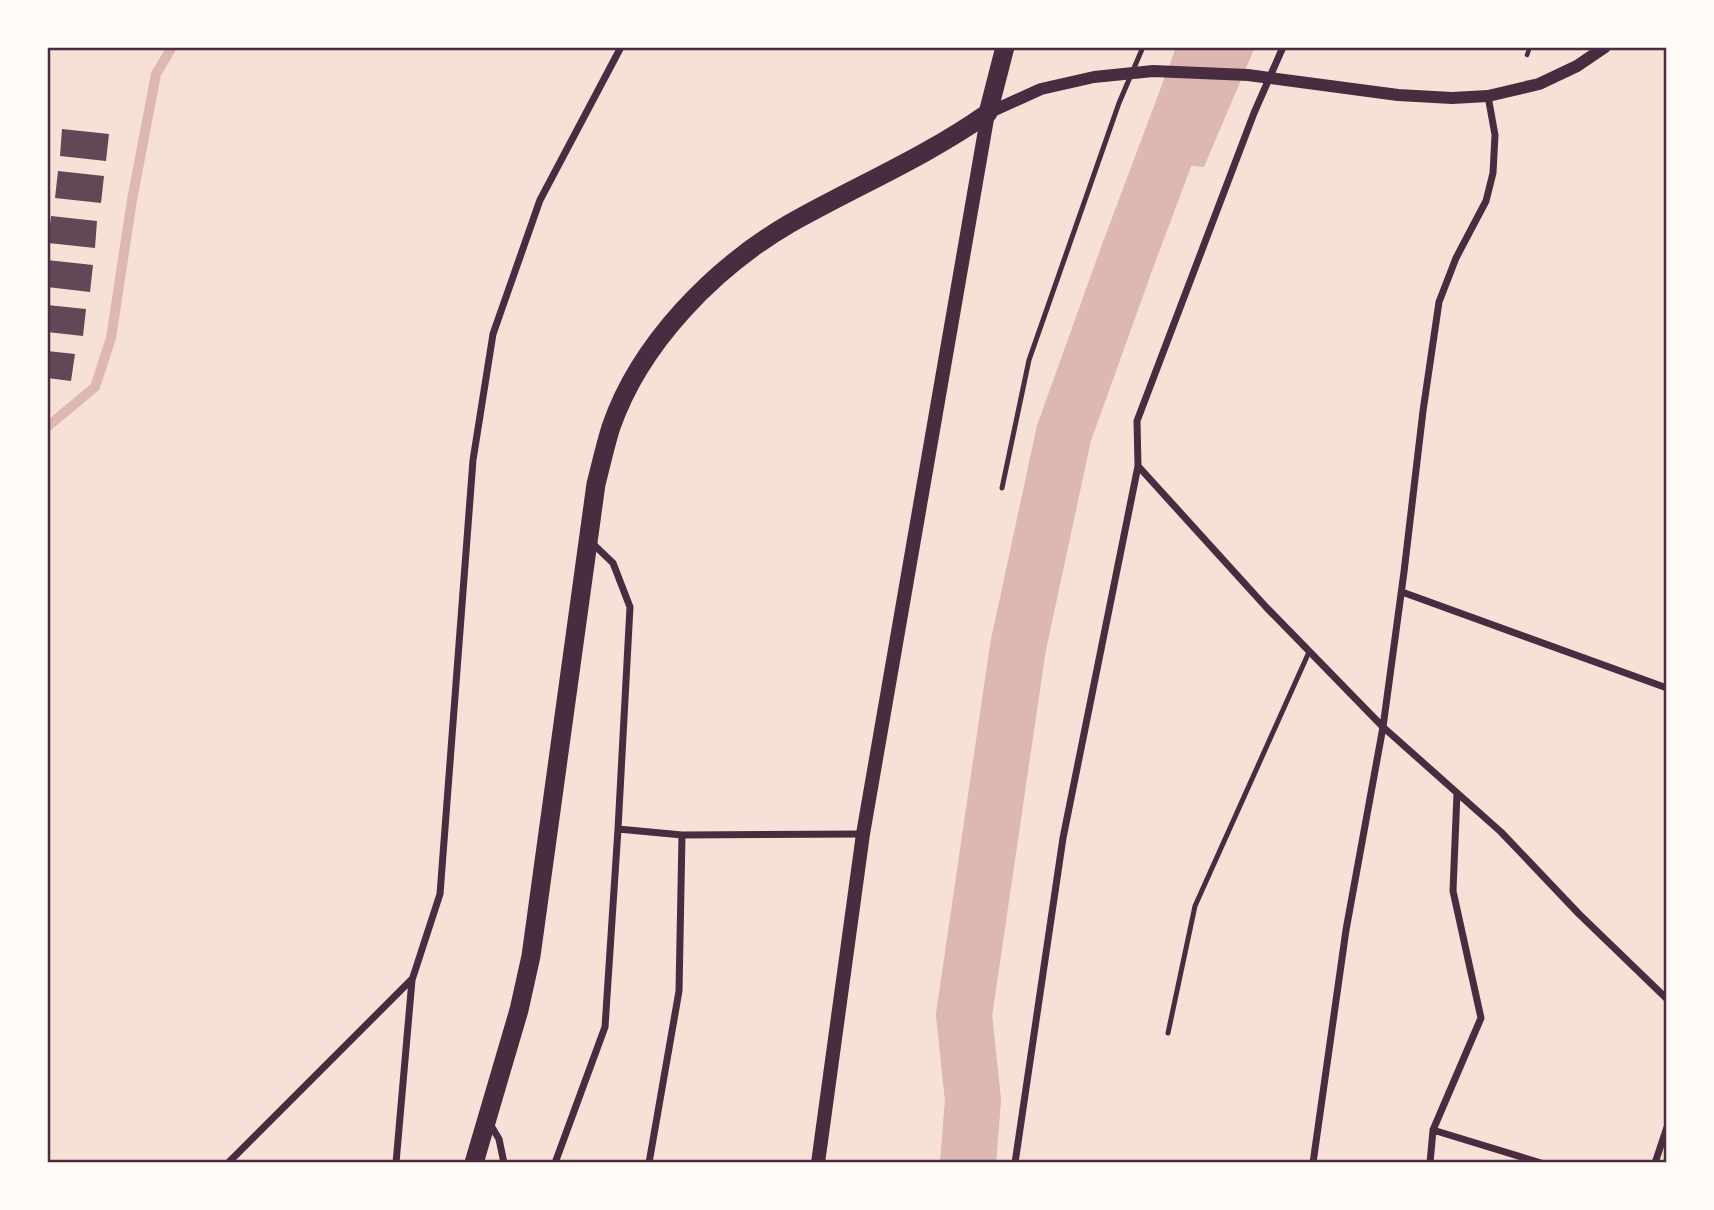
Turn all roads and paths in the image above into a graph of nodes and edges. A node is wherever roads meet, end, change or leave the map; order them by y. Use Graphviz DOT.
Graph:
graph roads {
  1 [pos="621,47"];
  2 [pos="1005,47"];
  3 [pos="1143,47"];
  4 [pos="1283,47"];
  5 [pos="1530,47"];
  6 [pos="1605,47"];
  7 [pos="1527,55"];
  8 [pos="1130,74"];
  9 [pos="1270,78"];
  10 [pos="1488,96"];
  11 [pos="989,113"];
  12 [pos="1138,466"];
  13 [pos="1002,488"];
  14 [pos="588,539"];
  15 [pos="1402,592"];
  16 [pos="1309,652"];
  17 [pos="1667,688"];
  18 [pos="1383,727"];
  19 [pos="1458,793"];
  20 [pos="618,829"];
  21 [pos="863,834"];
  22 [pos="682,835"];
  23 [pos="412,980"];
  24 [pos="1667,999"];
  25 [pos="1168,1033"];
  26 [pos="487,1118"];
  27 [pos="1667,1127"];
  28 [pos="1433,1130"];
  29 [pos="228,1163"];
  30 [pos="396,1163"];
  31 [pos="474,1163"];
  32 [pos="504,1163"];
  33 [pos="555,1163"];
  34 [pos="649,1163"];
  35 [pos="818,1163"];
  36 [pos="1015,1163"];
  37 [pos="1313,1163"];
  38 [pos="1430,1163"];
  39 [pos="1541,1163"];
  40 [pos="1655,1163"];
  1 -- 23 [label="street"];
  2 -- 11 [label="highway"];
  3 -- 8 [label="lane"];
  4 -- 9 [label="street"];
  5 -- 7 [label="path"];
  6 -- 10 [label="street"];
  8 -- 9 [label="street"];
  8 -- 11 [label="street"];
  8 -- 13 [label="lane"];
  9 -- 10 [label="street"];
  9 -- 12 [label="street"];
  10 -- 15 [label="street"];
  11 -- 14 [label="highway"];
  11 -- 21 [label="main road"];
  12 -- 16 [label="street"];
  12 -- 36 [label="street"];
  14 -- 20 [label="street"];
  14 -- 26 [label="highway"];
  15 -- 17 [label="street"];
  15 -- 18 [label="street"];
  16 -- 18 [label="street"];
  16 -- 25 [label="lane"];
  18 -- 19 [label="street"];
  18 -- 37 [label="street"];
  19 -- 24 [label="street"];
  19 -- 28 [label="street"];
  20 -- 22 [label="street"];
  20 -- 33 [label="street"];
  21 -- 22 [label="street"];
  21 -- 35 [label="main road"];
  22 -- 34 [label="street"];
  23 -- 29 [label="street"];
  23 -- 30 [label="street"];
  26 -- 31 [label="highway"];
  26 -- 32 [label="street"];
  27 -- 40 [label="street"];
  28 -- 38 [label="street"];
  28 -- 39 [label="street"];
}
